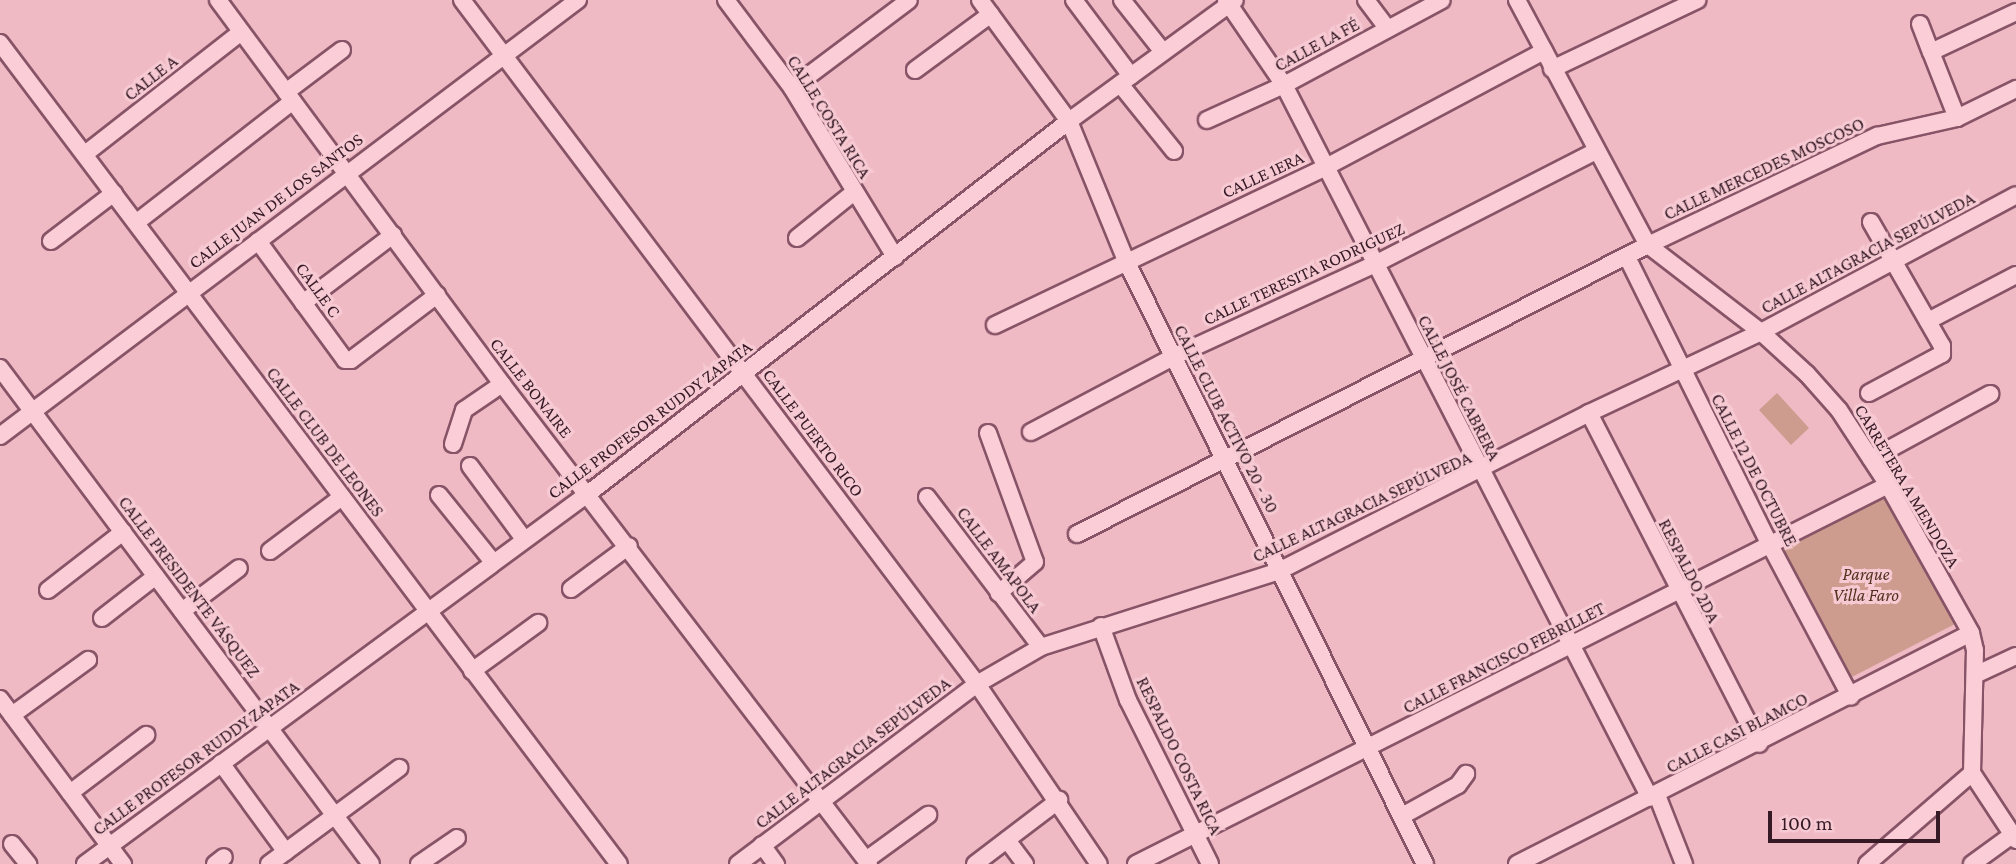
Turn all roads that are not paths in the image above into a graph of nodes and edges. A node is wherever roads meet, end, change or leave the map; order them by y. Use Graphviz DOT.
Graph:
graph roads {
  1 [pos="218,0"];
  2 [pos="461,0"];
  3 [pos="578,0"];
  4 [pos="726,0"];
  5 [pos="909,0"];
  6 [pos="980,0"];
  7 [pos="1074,0"];
  8 [pos="1122,0"];
  9 [pos="1366,0"];
  10 [pos="1442,0"];
  11 [pos="1517,0"];
  12 [pos="1697,0"];
  13 [pos="1230,1"];
  14 [pos="2016,12"];
  15 [pos="990,15"];
  16 [pos="1920,24"];
  17 [pos="1388,29"];
  18 [pos="241,32"];
  19 [pos="0,43"];
  20 [pos="342,50"];
  21 [pos="1544,51"];
  22 [pos="1163,52"];
  23 [pos="1931,52"];
  24 [pos="503,57"];
  25 [pos="1552,69"];
  26 [pos="915,70"];
  27 [pos="1125,80"];
  28 [pos="1284,85"];
  29 [pos="792,88"];
  30 [pos="2016,89"];
  31 [pos="289,96"];
  32 [pos="1957,118"];
  33 [pos="1208,120"];
  34 [pos="1069,121"];
  35 [pos="1174,151"];
  36 [pos="1594,152"];
  37 [pos="85,154"];
  38 [pos="1326,167"];
  39 [pos="346,172"];
  40 [pos="114,193"];
  41 [pos="853,193"];
  42 [pos="2016,195"];
  43 [pos="137,222"];
  44 [pos="1871,222"];
  45 [pos="393,235"];
  46 [pos="797,238"];
  47 [pos="258,240"];
  48 [pos="51,241"];
  49 [pos="1648,245"];
  50 [pos="895,257"];
  51 [pos="1627,257"];
  52 [pos="1126,261"];
  53 [pos="1894,263"];
  54 [pos="1375,264"];
  55 [pos="2016,275"];
  56 [pos="190,291"];
  57 [pos="437,295"];
  58 [pos="303,303"];
  59 [pos="1928,321"];
  60 [pos="995,326"];
  61 [pos="1761,332"];
  62 [pos="1173,357"];
  63 [pos="1423,361"];
  64 [pos="0,368"];
  65 [pos="1682,369"];
  66 [pos="744,373"];
  67 [pos="502,384"];
  68 [pos="1869,393"];
  69 [pos="1990,394"];
  70 [pos="33,411"];
  71 [pos="1589,414"];
  72 [pos="1031,432"];
  73 [pos="988,433"];
  74 [pos="0,436"];
  75 [pos="453,444"];
  76 [pos="1225,459"];
  77 [pos="1871,459"];
  78 [pos="470,466"];
  79 [pos="1482,472"];
  80 [pos="1888,485"];
  81 [pos="589,493"];
  82 [pos="439,495"];
  83 [pos="342,497"];
  84 [pos="927,497"];
  85 [pos="123,531"];
  86 [pos="1077,534"];
  87 [pos="524,539"];
  88 [pos="1769,543"];
  89 [pos="629,547"];
  90 [pos="270,551"];
  91 [pos="493,562"];
  92 [pos="239,568"];
  93 [pos="1279,571"];
  94 [pos="156,576"];
  95 [pos="571,589"];
  96 [pos="48,590"];
  97 [pos="1677,591"];
  98 [pos="999,593"];
  99 [pos="426,610"];
  100 [pos="182,611"];
  101 [pos="102,618"];
  102 [pos="538,623"];
  103 [pos="1101,626"];
  104 [pos="1971,633"];
  105 [pos="1041,647"];
  106 [pos="1572,647"];
  107 [pos="2016,656"];
  108 [pos="88,660"];
  109 [pos="472,671"];
  110 [pos="1975,675"];
  111 [pos="977,684"];
  112 [pos="1851,696"];
  113 [pos="0,699"];
  114 [pos="12,715"];
  115 [pos="270,728"];
  116 [pos="146,735"];
  117 [pos="1759,744"];
  118 [pos="1367,749"];
  119 [pos="222,763"];
  120 [pos="399,768"];
  121 [pos="1972,773"];
  122 [pos="1466,774"];
  123 [pos="70,793"];
  124 [pos="1654,797"];
  125 [pos="1059,800"];
  126 [pos="820,801"];
  127 [pos="928,815"];
  128 [pos="335,816"];
  129 [pos="1402,816"];
  130 [pos="1196,834"];
  131 [pos="457,838"];
  132 [pos="2014,838"];
  133 [pos="1007,840"];
  134 [pos="12,844"];
  135 [pos="109,845"];
  136 [pos="762,845"];
  137 [pos="286,852"];
  138 [pos="867,862"];
  139 [pos="27,864"];
  140 [pos="85,864"];
  141 [pos="123,864"];
  142 [pos="269,864"];
  143 [pos="371,864"];
  144 [pos="419,864"];
  145 [pos="619,864"];
  146 [pos="738,864"];
  147 [pos="776,864"];
  148 [pos="975,864"];
  149 [pos="1025,864"];
  150 [pos="1099,864"];
  151 [pos="1136,864"];
  152 [pos="1210,864"];
  153 [pos="1426,864"];
  154 [pos="1517,864"];
  155 [pos="1684,864"];
  156 [pos="1867,864"];
  157 [pos="1972,864"];
  1 -- 18 [label="street, CALLE BONAIRE"];
  2 -- 24 [label="street, CALLE PUERTO RICO"];
  3 -- 24 [label="street, CALLE JUAN DE LOS SANTOS"];
  4 -- 29 [label="street, CALLE COSTA RICA"];
  5 -- 29 [label="street"];
  6 -- 15 [label="street, CALLE CLUB ACTIVO 20 - 30"];
  7 -- 27 [label="street"];
  8 -- 22 [label="street"];
  9 -- 17 [label="street"];
  10 -- 17 [label="street, CALLE LA FÉ"];
  11 -- 21 [label="street, CARRETERA A MENDOZA"];
  12 -- 25 [label="street"];
  13 -- 22 [label="street, CALLE PROFESOR RUDDY ZAPATA"];
  13 -- 28 [label="street, CALLE JOSÉ CABRERA"];
  14 -- 23 [label="street"];
  15 -- 26 [label="street"];
  15 -- 34 [label="street, CALLE CLUB ACTIVO 20 - 30"];
  16 -- 23 [label="street"];
  17 -- 28 [label="street, CALLE LA FÉ"];
  18 -- 31 [label="street, CALLE BONAIRE"];
  18 -- 37 [label="street, CALLE A"];
  19 -- 37 [label="street, CALLE CLUB DE LEONES"];
  20 -- 31 [label="street"];
  21 -- 25 [label="street, CARRETERA A MENDOZA"];
  21 -- 38 [label="street, CALLE 1ERA"];
  22 -- 27 [label="street, CALLE PROFESOR RUDDY ZAPATA"];
  23 -- 32 [label="street"];
  24 -- 39 [label="street, CALLE JUAN DE LOS SANTOS"];
  24 -- 66 [label="street, CALLE PUERTO RICO"];
  25 -- 36 [label="street, CARRETERA A MENDOZA"];
  27 -- 34 [label="street, CALLE PROFESOR RUDDY ZAPATA"];
  27 -- 35 [label="street"];
  28 -- 33 [label="street, CALLE LA FÉ"];
  28 -- 38 [label="street, CALLE JOSÉ CABRERA"];
  29 -- 41 [label="street, CALLE COSTA RICA"];
  30 -- 32 [label="street, CALLE MERCEDES MOSCOSO"];
  31 -- 39 [label="street, CALLE BONAIRE"];
  31 -- 43 [label="street"];
  32 -- 49 [label="street, CALLE MERCEDES MOSCOSO"];
  34 -- 50 [label="street, CALLE PROFESOR RUDDY ZAPATA"];
  34 -- 52 [label="street, CALLE CLUB ACTIVO 20 - 30"];
  36 -- 49 [label="street, CARRETERA A MENDOZA"];
  36 -- 54 [label="street, CALLE TERESITA RODRIGUEZ"];
  37 -- 40 [label="street, CALLE CLUB DE LEONES"];
  38 -- 52 [label="street, CALLE 1ERA"];
  38 -- 54 [label="street, CALLE JOSÉ CABRERA"];
  39 -- 45 [label="street, CALLE BONAIRE"];
  39 -- 47 [label="street, CALLE JUAN DE LOS SANTOS"];
  40 -- 43 [label="street, CALLE CLUB DE LEONES"];
  40 -- 48 [label="street"];
  41 -- 46 [label="street"];
  41 -- 50 [label="street, CALLE COSTA RICA"];
  42 -- 53 [label="street, CALLE ALTAGRACIA SEPÚLVEDA"];
  43 -- 56 [label="street, CALLE CLUB DE LEONES"];
  44 -- 53 [label="street"];
  45 -- 57 [label="street, CALLE BONAIRE"];
  45 -- 58 [label="street"];
  47 -- 56 [label="street, CALLE JUAN DE LOS SANTOS"];
  47 -- 58 [label="street, CALLE C"];
  49 -- 51 [label="street, CALLE MERCEDES MOSCOSO"];
  49 -- 61 [label="street, CARRETERA A MENDOZA"];
  50 -- 66 [label="street, CALLE PROFESOR RUDDY ZAPATA"];
  51 -- 63 [label="street, CALLE MERCEDES MOSCOSO"];
  51 -- 65 [label="street, CALLE 12 DE OCTUBRE"];
  52 -- 60 [label="street, CALLE 1ERA"];
  52 -- 62 [label="street, CALLE CLUB ACTIVO 20 - 30"];
  53 -- 59 [label="street"];
  53 -- 61 [label="street, CALLE ALTAGRACIA SEPÚLVEDA"];
  54 -- 62 [label="street, CALLE TERESITA RODRIGUEZ"];
  54 -- 63 [label="street, CALLE JOSÉ CABRERA"];
  55 -- 59 [label="street"];
  56 -- 70 [label="street, CALLE JUAN DE LOS SANTOS"];
  56 -- 83 [label="street, CALLE CLUB DE LEONES"];
  57 -- 58 [label="street, CALLE C"];
  57 -- 67 [label="street, CALLE BONAIRE"];
  59 -- 68 [label="street"];
  61 -- 65 [label="street, CALLE ALTAGRACIA SEPÚLVEDA"];
  61 -- 77 [label="street, CARRETERA A MENDOZA"];
  62 -- 72 [label="street, CALLE TERESITA RODRIGUEZ"];
  62 -- 76 [label="street, CALLE CLUB ACTIVO 20 - 30"];
  63 -- 76 [label="street, CALLE MERCEDES MOSCOSO"];
  63 -- 79 [label="street, CALLE JOSÉ CABRERA"];
  64 -- 70 [label="street, CALLE PRESIDENTE VÁSQUEZ"];
  65 -- 71 [label="street, CALLE ALTAGRACIA SEPÚLVEDA"];
  65 -- 88 [label="street, CALLE 12 DE OCTUBRE"];
  66 -- 81 [label="street, CALLE PROFESOR RUDDY ZAPATA"];
  66 -- 111 [label="street, CALLE PUERTO RICO"];
  67 -- 75 [label="street"];
  67 -- 81 [label="street, CALLE BONAIRE"];
  69 -- 77 [label="street"];
  70 -- 74 [label="street, CALLE JUAN DE LOS SANTOS"];
  70 -- 85 [label="street, CALLE PRESIDENTE VÁSQUEZ"];
  71 -- 79 [label="street, CALLE ALTAGRACIA SEPÚLVEDA"];
  71 -- 97 [label="street, RESPALDO 2DA"];
  73 -- 98 [label="street"];
  76 -- 86 [label="street, CALLE MERCEDES MOSCOSO"];
  76 -- 93 [label="street, CALLE CLUB ACTIVO 20 - 30"];
  77 -- 80 [label="street, CARRETERA A MENDOZA"];
  78 -- 87 [label="street"];
  79 -- 93 [label="street, CALLE ALTAGRACIA SEPÚLVEDA"];
  79 -- 106 [label="street, CALLE JOSÉ CABRERA"];
  80 -- 88 [label="street, CALLE FRANCISCO FEBRILLET"];
  80 -- 104 [label="street, CARRETERA A MENDOZA"];
  81 -- 87 [label="street, CALLE PROFESOR RUDDY ZAPATA"];
  81 -- 89 [label="street, CALLE BONAIRE"];
  82 -- 91 [label="street"];
  83 -- 90 [label="street"];
  83 -- 99 [label="street, CALLE CLUB DE LEONES"];
  84 -- 98 [label="street, CALLE AMAPOLA"];
  85 -- 94 [label="street, CALLE PRESIDENTE VÁSQUEZ"];
  85 -- 96 [label="street"];
  87 -- 91 [label="street, CALLE PROFESOR RUDDY ZAPATA"];
  88 -- 97 [label="street, CALLE FRANCISCO FEBRILLET"];
  88 -- 112 [label="street, CALLE 12 DE OCTUBRE"];
  89 -- 95 [label="street"];
  89 -- 126 [label="street, CALLE BONAIRE"];
  91 -- 99 [label="street, CALLE PROFESOR RUDDY ZAPATA"];
  92 -- 100 [label="street"];
  93 -- 103 [label="street, CALLE ALTAGRACIA SEPÚLVEDA"];
  93 -- 118 [label="street, CALLE CLUB ACTIVO 20 - 30"];
  94 -- 100 [label="street, CALLE PRESIDENTE VÁSQUEZ"];
  94 -- 101 [label="street"];
  97 -- 106 [label="street, CALLE FRANCISCO FEBRILLET"];
  97 -- 117 [label="street, RESPALDO 2DA"];
  98 -- 105 [label="street, CALLE AMAPOLA"];
  99 -- 109 [label="street, CALLE CLUB DE LEONES"];
  99 -- 115 [label="street, CALLE PROFESOR RUDDY ZAPATA"];
  100 -- 115 [label="street, CALLE PRESIDENTE VÁSQUEZ"];
  102 -- 109 [label="street"];
  103 -- 105 [label="street, CALLE ALTAGRACIA SEPÚLVEDA"];
  103 -- 130 [label="street, RESPALDO COSTA RICA"];
  104 -- 110 [label="street, CARRETERA A MENDOZA"];
  104 -- 112 [label="street, CALLE CASI BLAMCO"];
  105 -- 111 [label="street, CALLE ALTAGRACIA SEPÚLVEDA"];
  106 -- 118 [label="street, CALLE FRANCISCO FEBRILLET"];
  106 -- 124 [label="street, CALLE JOSÉ CABRERA"];
  107 -- 110 [label="street"];
  108 -- 114 [label="street"];
  109 -- 145 [label="street, CALLE CLUB DE LEONES"];
  110 -- 121 [label="street, CARRETERA A MENDOZA"];
  111 -- 125 [label="street, CALLE PUERTO RICO"];
  111 -- 126 [label="street, CALLE ALTAGRACIA SEPÚLVEDA"];
  112 -- 117 [label="street, CALLE CASI BLAMCO"];
  113 -- 114 [label="street"];
  114 -- 123 [label="street"];
  115 -- 119 [label="street, CALLE PROFESOR RUDDY ZAPATA"];
  115 -- 128 [label="street, CALLE PRESIDENTE VÁSQUEZ"];
  116 -- 123 [label="street"];
  117 -- 124 [label="street, CALLE CASI BLAMCO"];
  118 -- 129 [label="street, CALLE CLUB ACTIVO 20 - 30"];
  118 -- 130 [label="street, CALLE FRANCISCO FEBRILLET"];
  119 -- 135 [label="street, CALLE PROFESOR RUDDY ZAPATA"];
  119 -- 137 [label="street"];
  120 -- 128 [label="street"];
  121 -- 132 [label="street"];
  121 -- 156 [label="street"];
  122 -- 129 [label="street"];
  123 -- 135 [label="street"];
  124 -- 154 [label="street, CALLE CASI BLAMCO"];
  124 -- 155 [label="street, CALLE JOSÉ CABRERA"];
  125 -- 133 [label="street"];
  125 -- 150 [label="street, CALLE PUERTO RICO"];
  126 -- 136 [label="street, CALLE ALTAGRACIA SEPÚLVEDA"];
  126 -- 138 [label="street, CALLE BONAIRE"];
  127 -- 138 [label="street"];
  128 -- 137 [label="street"];
  128 -- 143 [label="street, CALLE PRESIDENTE VÁSQUEZ"];
  129 -- 153 [label="street, CALLE CLUB ACTIVO 20 - 30"];
  130 -- 151 [label="street, CALLE FRANCISCO FEBRILLET"];
  130 -- 152 [label="street, RESPALDO COSTA RICA"];
  131 -- 144 [label="street"];
  132 -- 157 [label="street"];
  133 -- 148 [label="street"];
  133 -- 149 [label="street"];
  134 -- 139 [label="street"];
  135 -- 140 [label="street, CALLE PROFESOR RUDDY ZAPATA"];
  135 -- 141 [label="street"];
  136 -- 146 [label="street, CALLE ALTAGRACIA SEPÚLVEDA"];
  136 -- 147 [label="street"];
  137 -- 142 [label="street"];
}
